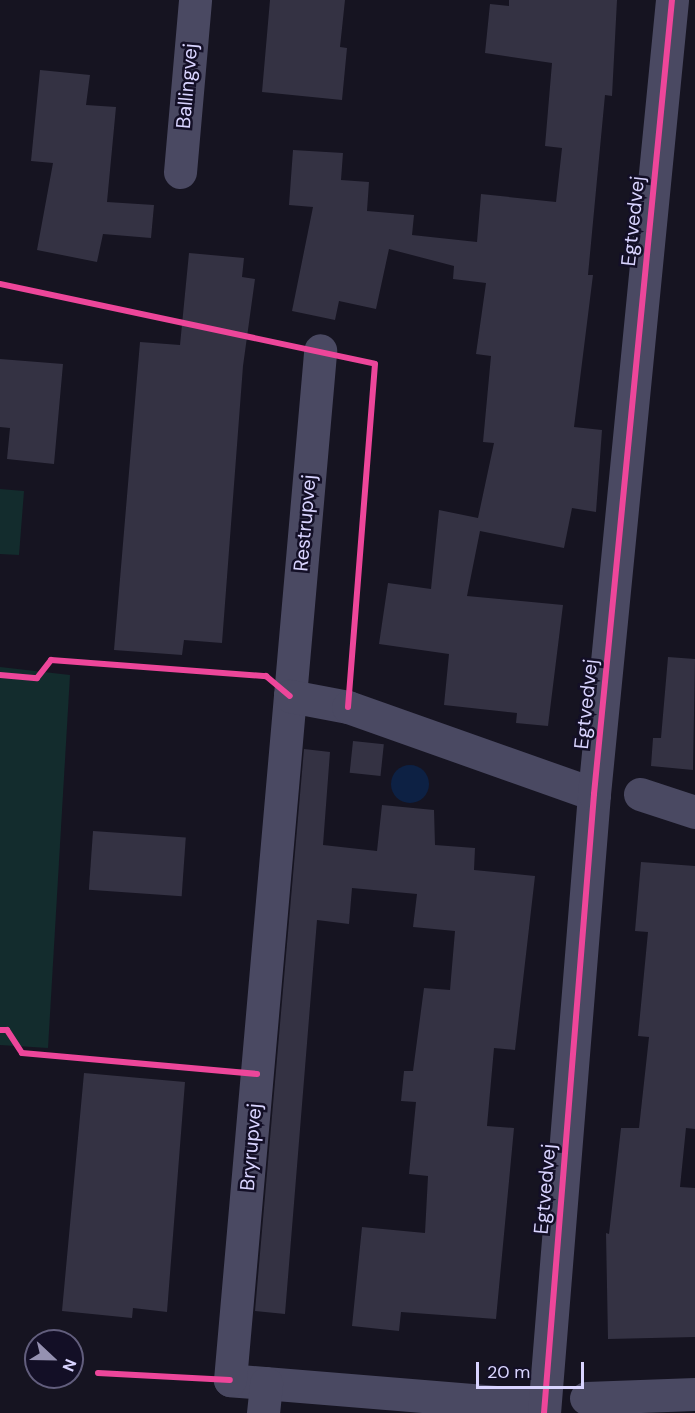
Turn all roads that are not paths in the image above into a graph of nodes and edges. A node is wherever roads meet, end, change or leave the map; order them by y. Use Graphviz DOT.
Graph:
graph roads {
  1 [pos="195,0"];
  2 [pos="672,0"];
  3 [pos="180,172"];
  4 [pos="320,350"];
  5 [pos="290,696"];
  6 [pos="594,794"];
  7 [pos="639,794"];
  8 [pos="695,812"];
  9 [pos="274,877"];
  10 [pos="695,1394"];
  11 [pos="265,1398"];
  12 [pos="586,1398"];
  13 [pos="544,1410"];
  1 -- 3 [label="street, Ballingvej"];
  2 -- 6 [label="street, Egtvedvej"];
  4 -- 5 [label="street, Restrupvej"];
  5 -- 6 [label="street"];
  5 -- 9 [label="street, Restrupvej"];
  6 -- 13 [label="street, Egtvedvej"];
  7 -- 8 [label="street"];
  9 -- 11 [label="street, Bryrupvej"];
  10 -- 12 [label="street"];
  11 -- 13 [label="street, Bryrupvej"];
}
